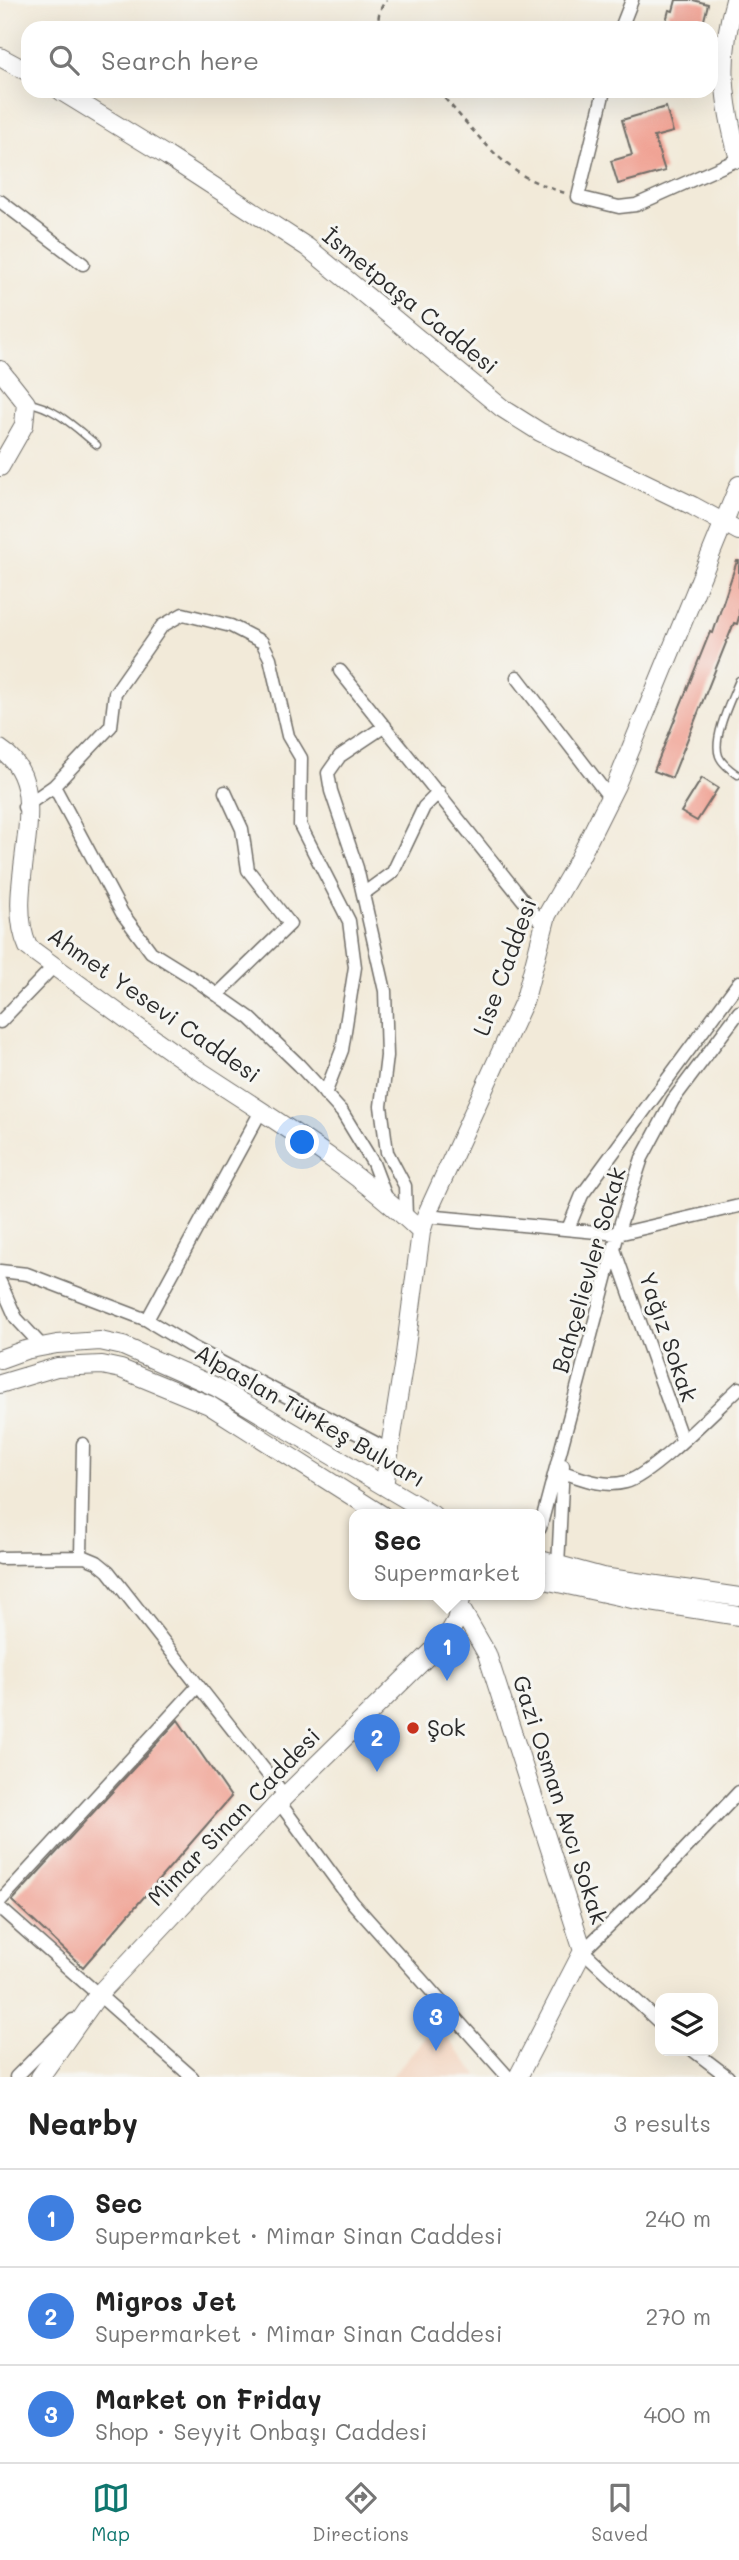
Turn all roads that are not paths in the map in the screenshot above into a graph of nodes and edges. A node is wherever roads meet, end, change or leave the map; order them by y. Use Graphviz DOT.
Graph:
graph roads {
  1 [pos="736,0"];
  2 [pos="628,1"];
  3 [pos="623,21"];
  4 [pos="0,57"];
  5 [pos="21,68"];
  6 [pos="72,98"];
  7 [pos="602,98"];
  8 [pos="739,159"];
  9 [pos="0,201"];
  10 [pos="83,264"];
  11 [pos="0,370"];
  12 [pos="26,403"];
  13 [pos="97,445"];
  14 [pos="0,467"];
  15 [pos="739,485"];
  16 [pos="723,521"];
  17 [pos="739,531"];
  18 [pos="340,671"];
  19 [pos="517,677"];
  20 [pos="739,680"];
  21 [pos="385,726"];
  22 [pos="0,749"];
  23 [pos="738,775"];
  24 [pos="54,786"];
  25 [pos="439,792"];
  26 [pos="225,793"];
  27 [pos="610,798"];
  28 [pos="21,809"];
  29 [pos="363,894"];
  30 [pos="543,925"];
  31 [pos="54,966"];
  32 [pos="739,982"];
  33 [pos="216,995"];
  34 [pos="739,1012"];
  35 [pos="0,1022"];
  36 [pos="325,1094"];
  37 [pos="261,1111"];
  38 [pos="387,1201"];
  39 [pos="739,1206"];
  40 [pos="406,1217"];
  41 [pos="423,1224"];
  42 [pos="568,1229"];
  43 [pos="618,1234"];
  44 [pos="614,1248"];
  45 [pos="0,1271"];
  46 [pos="0,1282"];
  47 [pos="147,1320"];
  48 [pos="42,1346"];
  49 [pos="0,1359"];
  50 [pos="0,1384"];
  51 [pos="739,1388"];
  52 [pos="682,1440"];
  53 [pos="564,1441"];
  54 [pos="83,1444"];
  55 [pos="390,1450"];
  56 [pos="563,1472"];
  57 [pos="384,1486"];
  58 [pos="373,1509"];
  59 [pos="423,1509"];
  60 [pos="545,1510"];
  61 [pos="80,1557"];
  62 [pos="0,1558"];
  63 [pos="545,1562"];
  64 [pos="558,1566"];
  65 [pos="545,1579"];
  66 [pos="739,1597"];
  67 [pos="461,1601"];
  68 [pos="739,1616"];
  69 [pos="198,1686"];
  70 [pos="739,1792"];
  71 [pos="282,1799"];
  72 [pos="0,1901"];
  73 [pos="0,1908"];
  74 [pos="583,1951"];
  75 [pos="98,1995"];
  76 [pos="655,2018"];
  77 [pos="701,2056"];
  78 [pos="16,2077"];
  79 [pos="40,2077"];
  80 [pos="192,2077"];
  81 [pos="508,2077"];
  82 [pos="518,2077"];
  83 [pos="728,2077"];
  1 -- 8 [label="street"];
  2 -- 3 [label="street"];
  4 -- 5 [label="street"];
  6 -- 16 [label="street, İsmetpaşa Caddesi"];
  7 -- 8 [label="street"];
  9 -- 10 [label="street"];
  11 -- 12 [label="street"];
  12 -- 13 [label="lane"];
  12 -- 14 [label="street"];
  15 -- 16 [label="street, Lise Caddesi"];
  16 -- 17 [label="street, İsmetpaşa Caddesi"];
  16 -- 27 [label="street, Lise Caddesi"];
  18 -- 21 [label="street"];
  19 -- 27 [label="street"];
  20 -- 23 [label="lane"];
  21 -- 25 [label="street"];
  21 -- 29 [label="street"];
  22 -- 28 [label="street, Ahmet Yesevi Caddesi"];
  24 -- 28 [label="street"];
  24 -- 33 [label="street"];
  24 -- 36 [label="street"];
  25 -- 29 [label="street"];
  25 -- 30 [label="street"];
  26 -- 33 [label="street"];
  27 -- 30 [label="street, Lise Caddesi"];
  28 -- 31 [label="street, Ahmet Yesevi Caddesi"];
  29 -- 40 [label="street"];
  30 -- 41 [label="street, Lise Caddesi"];
  31 -- 35 [label="street"];
  31 -- 37 [label="street, Ahmet Yesevi Caddesi"];
  32 -- 42 [label="street"];
  33 -- 36 [label="street"];
  34 -- 43 [label="street, Bahçelievler Sokak"];
  36 -- 38 [label="street"];
  37 -- 38 [label="street, Ahmet Yesevi Caddesi"];
  37 -- 47 [label="street"];
  38 -- 40 [label="street, Ahmet Yesevi Caddesi"];
  39 -- 43 [label="street"];
  40 -- 41 [label="street, Ahmet Yesevi Caddesi"];
  41 -- 42 [label="street"];
  41 -- 55 [label="street, Lise Caddesi"];
  42 -- 43 [label="street"];
  43 -- 44 [label="street, Bahçelievler Sokak"];
  44 -- 52 [label="street, Yağız Sokak"];
  44 -- 53 [label="street, Bahçelievler Sokak"];
  45 -- 47 [label="street"];
  46 -- 48 [label="street"];
  47 -- 55 [label="street"];
  48 -- 49 [label="street, Alpaslan Türkeş Bulvarı"];
  48 -- 57 [label="street, Alpaslan Türkeş Bulvarı"];
  50 -- 58 [label="street, Alpaslan Türkeş Bulvarı"];
  51 -- 52 [label="street"];
  52 -- 56 [label="street"];
  53 -- 56 [label="street"];
  53 -- 60 [label="street"];
  54 -- 61 [label="street"];
  55 -- 57 [label="street, Lise Caddesi"];
  56 -- 64 [label="street"];
  57 -- 59 [label="street, Alpaslan Türkeş Bulvarı"];
  61 -- 62 [label="street"];
  61 -- 69 [label="street"];
  63 -- 64 [label="street"];
  64 -- 66 [label="street"];
  65 -- 68 [label="street"];
  67 -- 71 [label="street, Mimar Sinan Caddesi"];
  67 -- 74 [label="street, Gazi Osman Avcı Sokak"];
  69 -- 71 [label="street"];
  69 -- 72 [label="street"];
  70 -- 74 [label="street"];
  71 -- 75 [label="street, Mimar Sinan Caddesi"];
  71 -- 81 [label="street"];
  73 -- 75 [label="street"];
  74 -- 76 [label="street, Gazi Osman Avcı Sokak"];
  74 -- 82 [label="street"];
  75 -- 78 [label="street"];
  75 -- 79 [label="street, Mimar Sinan Caddesi"];
  75 -- 80 [label="street"];
  77 -- 83 [label="street"];
}
